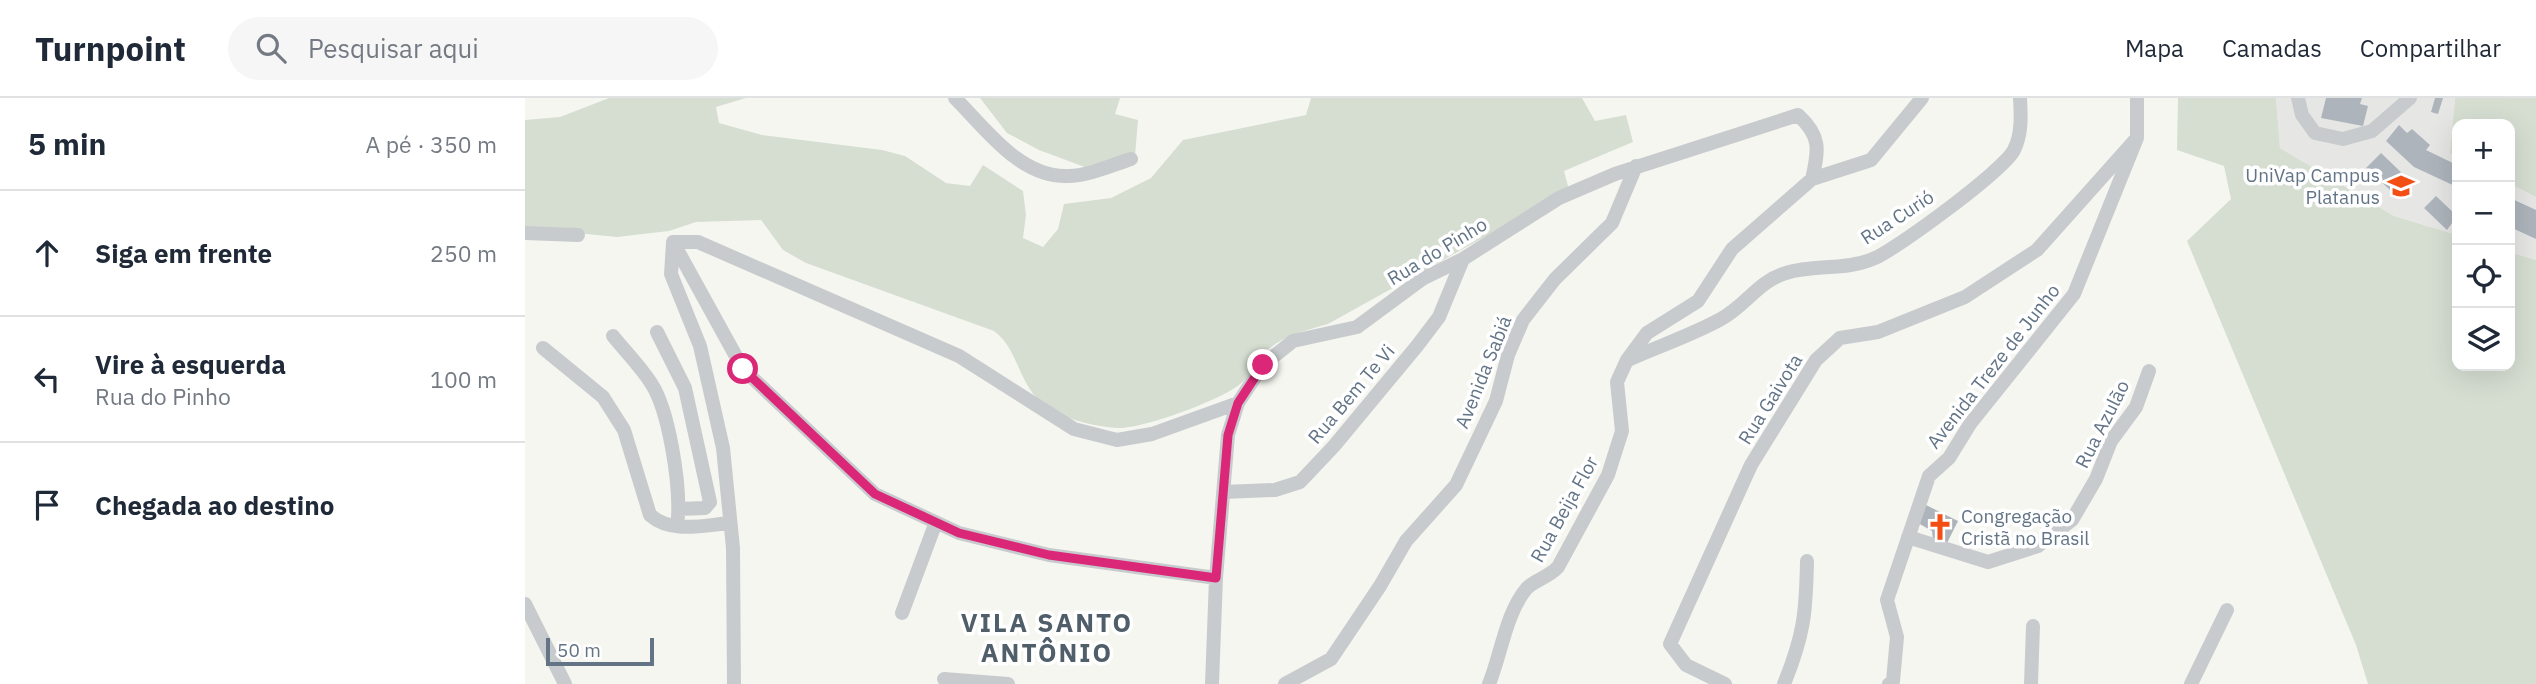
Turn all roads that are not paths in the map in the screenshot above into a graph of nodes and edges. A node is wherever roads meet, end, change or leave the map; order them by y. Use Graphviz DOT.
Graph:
graph roads {
  1 [pos="954,98"];
  2 [pos="1922,98"];
  3 [pos="2020,98"];
  4 [pos="2137,98"];
  5 [pos="2298,98"];
  6 [pos="2410,98"];
  7 [pos="2137,138"];
  8 [pos="1131,159"];
  9 [pos="1636,166"];
  10 [pos="1812,179"];
  11 [pos="525,233"];
  12 [pos="578,235"];
  13 [pos="673,242"];
  14 [pos="1463,259"];
  15 [pos="657,332"];
  16 [pos="613,336"];
  17 [pos="543,348"];
  18 [pos="1627,360"];
  19 [pos="2149,371"];
  20 [pos="1238,403"];
  21 [pos="1223,492"];
  22 [pos="679,509"];
  23 [pos="936,522"];
  24 [pos="730,523"];
  25 [pos="678,527"];
  26 [pos="1908,537"];
  27 [pos="1807,561"];
  28 [pos="1216,578"];
  29 [pos="525,604"];
  30 [pos="2227,610"];
  31 [pos="902,613"];
  32 [pos="2033,626"];
  33 [pos="944,679"];
  34 [pos="565,684"];
  35 [pos="734,684"];
  36 [pos="1008,684"];
  37 [pos="1212,684"];
  38 [pos="1286,684"];
  39 [pos="1489,684"];
  40 [pos="1725,684"];
  41 [pos="1784,684"];
  42 [pos="1889,684"];
  43 [pos="2031,684"];
  44 [pos="2191,684"];
  1 -- 8 [label="street"];
  2 -- 10 [label="street, Rua Beija Flor"];
  3 -- 18 [label="street, Rua Curió"];
  4 -- 7 [label="street"];
  5 -- 6 [label="street"];
  7 -- 26 [label="street, Avenida Treze de Junho"];
  7 -- 40 [label="street, Rua Gaivota"];
  9 -- 10 [label="street, Rua do Pinho"];
  9 -- 14 [label="street, Rua do Pinho"];
  9 -- 38 [label="street, Avenida Sabiá"];
  10 -- 18 [label="street, Rua Beija Flor"];
  11 -- 12 [label="street"];
  13 -- 20 [label="street"];
  13 -- 23 [label="street"];
  13 -- 24 [label="street"];
  14 -- 20 [label="street, Rua do Pinho"];
  14 -- 21 [label="street, Rua Bem Te Vi"];
  15 -- 22 [label="street"];
  16 -- 22 [label="street"];
  17 -- 25 [label="street"];
  18 -- 39 [label="street, Rua Beija Flor"];
  19 -- 26 [label="street, Rua Azulão"];
  20 -- 21 [label="street, Rua do Pinho"];
  21 -- 28 [label="street, Rua do Pinho"];
  22 -- 25 [label="street"];
  23 -- 28 [label="street"];
  23 -- 31 [label="street"];
  24 -- 25 [label="street"];
  24 -- 35 [label="street"];
  26 -- 42 [label="street, Avenida Treze de Junho"];
  27 -- 41 [label="street"];
  28 -- 37 [label="street, Rua do Pinho"];
  29 -- 34 [label="street"];
  30 -- 44 [label="street"];
  32 -- 43 [label="street"];
  33 -- 36 [label="street"];
}
